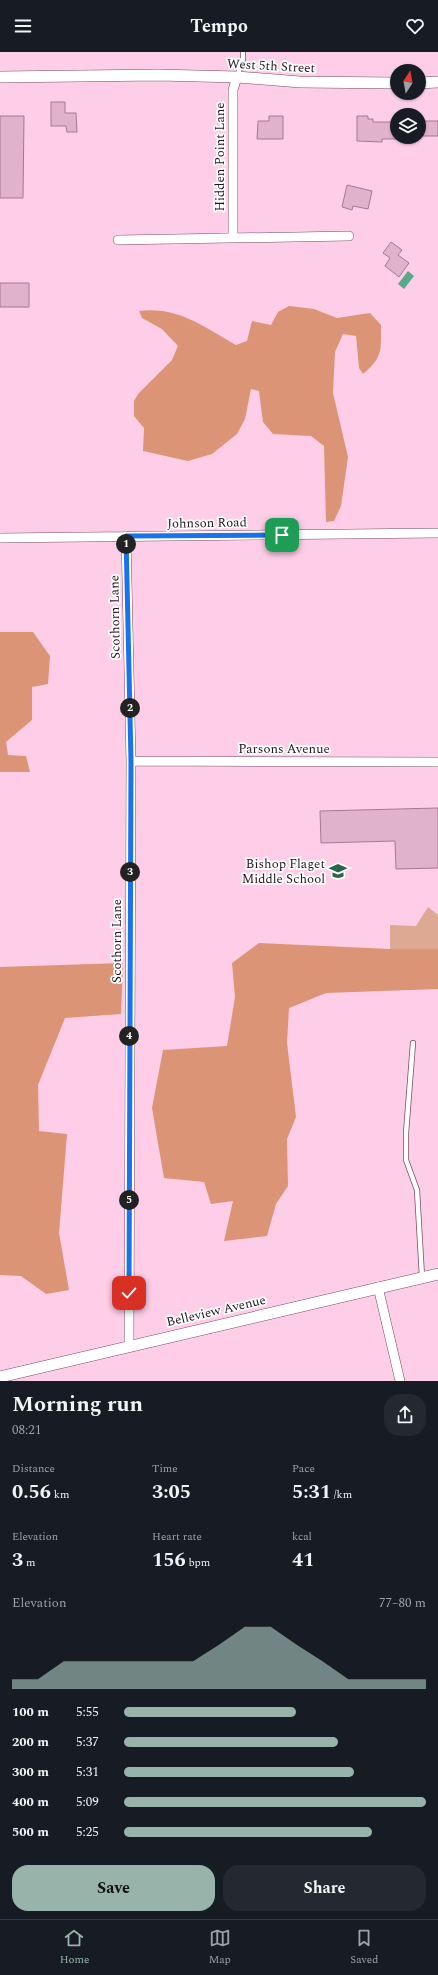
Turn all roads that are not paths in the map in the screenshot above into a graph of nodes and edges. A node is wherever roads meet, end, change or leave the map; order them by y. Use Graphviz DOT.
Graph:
graph roads {
  1 [pos="243,52"];
  2 [pos="0,77"];
  3 [pos="237,77"];
  4 [pos="438,82"];
  5 [pos="390,83"];
  6 [pos="426,83"];
  7 [pos="349,236"];
  8 [pos="233,238"];
  9 [pos="118,240"];
  10 [pos="438,533"];
  11 [pos="126,536"];
  12 [pos="0,538"];
  13 [pos="131,761"];
  14 [pos="438,762"];
  15 [pos="412,1043"];
  16 [pos="438,1274"];
  17 [pos="422,1277"];
  18 [pos="378,1287"];
  19 [pos="129,1346"];
  20 [pos="0,1377"];
  21 [pos="400,1381"];
  1 -- 3 [label="lane"];
  2 -- 3 [label="street, West 5th Street"];
  3 -- 5 [label="street, West 5th Street"];
  3 -- 8 [label="street, Hidden Point Lane"];
  4 -- 6 [label="street"];
  7 -- 8 [label="street"];
  8 -- 9 [label="street"];
  10 -- 11 [label="street, Johnson Road"];
  11 -- 12 [label="street, Johnson Road"];
  11 -- 13 [label="street, Scothorn Lane"];
  13 -- 14 [label="street, Parsons Avenue"];
  13 -- 19 [label="street, Scothorn Lane"];
  15 -- 17 [label="lane"];
  16 -- 17 [label="street, Belleview Avenue"];
  17 -- 18 [label="street, Belleview Avenue"];
  18 -- 19 [label="street, Belleview Avenue"];
  18 -- 21 [label="street"];
  19 -- 20 [label="street, Belleview Avenue"];
}
